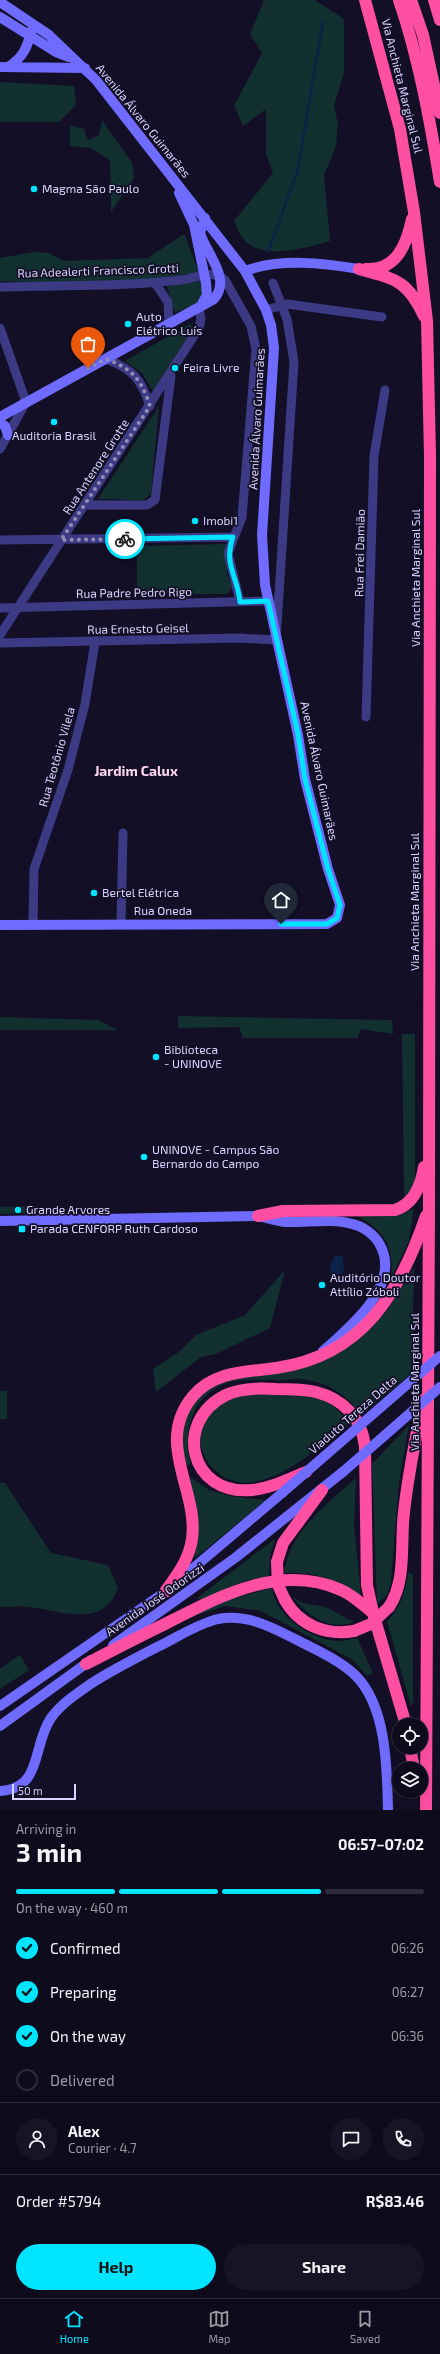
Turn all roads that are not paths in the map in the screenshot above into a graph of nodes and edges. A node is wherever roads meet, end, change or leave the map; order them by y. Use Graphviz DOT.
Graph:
graph roads {
  1 [pos="365,0"];
  2 [pos="399,0"];
  3 [pos="411,0"];
  4 [pos="434,0"];
  5 [pos="0,2"];
  6 [pos="0,17"];
  7 [pos="440,20"];
  8 [pos="35,26"];
  9 [pos="31,36"];
  10 [pos="75,59"];
  11 [pos="4,67"];
  12 [pos="84,68"];
  13 [pos="440,113"];
  14 [pos="170,175"];
  15 [pos="440,182"];
  16 [pos="414,212"];
  17 [pos="204,218"];
  18 [pos="359,269"];
  19 [pos="245,271"];
  20 [pos="204,275"];
  21 [pos="219,275"];
  22 [pos="155,283"];
  23 [pos="274,283"];
  24 [pos="0,287"];
  25 [pos="283,305"];
  26 [pos="200,307"];
  27 [pos="266,310"];
  28 [pos="382,317"];
  29 [pos="427,323"];
  30 [pos="169,325"];
  31 [pos="0,328"];
  32 [pos="106,359"];
  33 [pos="171,372"];
  34 [pos="385,390"];
  35 [pos="26,402"];
  36 [pos="150,406"];
  37 [pos="0,416"];
  38 [pos="0,423"];
  39 [pos="8,435"];
  40 [pos="0,449"];
  41 [pos="86,506"];
  42 [pos="233,537"];
  43 [pos="0,540"];
  44 [pos="61,540"];
  45 [pos="280,559"];
  46 [pos="264,568"];
  47 [pos="268,601"];
  48 [pos="240,602"];
  49 [pos="0,608"];
  50 [pos="17,608"];
  51 [pos="0,635"];
  52 [pos="276,640"];
  53 [pos="95,642"];
  54 [pos="0,643"];
  55 [pos="366,717"];
  56 [pos="123,833"];
  57 [pos="121,924"];
  58 [pos="327,924"];
  59 [pos="0,925"];
  60 [pos="33,925"];
  61 [pos="429,1130"];
  62 [pos="429,1205"];
  63 [pos="258,1216"];
  64 [pos="0,1221"];
  65 [pos="440,1356"];
  66 [pos="316,1357"];
  67 [pos="429,1369"];
  68 [pos="440,1387"];
  69 [pos="180,1471"];
  70 [pos="308,1471"];
  71 [pos="212,1481"];
  72 [pos="322,1490"];
  73 [pos="282,1493"];
  74 [pos="165,1592"];
  75 [pos="373,1613"];
  76 [pos="86,1664"];
  77 [pos="0,1706"];
  78 [pos="405,1718"];
  79 [pos="0,1726"];
  80 [pos="0,1784"];
  81 [pos="19,1787"];
  82 [pos="0,1791"];
  83 [pos="420,1798"];
  84 [pos="388,1810"];
  85 [pos="422,1810"];
  86 [pos="426,1810"];
  1 -- 16 [label="highway, Via Anchieta Marginal Sul"];
  2 -- 15 [label="highway"];
  3 -- 13 [label="highway"];
  4 -- 7 [label="highway"];
  5 -- 8 [label="street, Avenida Álvaro Guimarães"];
  6 -- 9 [label="street, Avenida Álvaro Guimarães"];
  8 -- 9 [label="street"];
  8 -- 10 [label="street, Avenida Álvaro Guimarães"];
  9 -- 10 [label="street, Avenida Álvaro Guimarães"];
  9 -- 11 [label="street"];
  10 -- 12 [label="street, Avenida Álvaro Guimarães"];
  11 -- 12 [label="street"];
  12 -- 14 [label="street, Avenida Álvaro Guimarães"];
  14 -- 17 [label="street, Avenida Álvaro Guimarães"];
  14 -- 20 [label="street"];
  16 -- 18 [label="highway"];
  16 -- 29 [label="highway, Via Anchieta Marginal Sul"];
  17 -- 19 [label="street, Avenida Álvaro Guimarães"];
  17 -- 21 [label="street, Avenida Álvaro Guimarães"];
  18 -- 19 [label="street"];
  18 -- 29 [label="highway"];
  19 -- 27 [label="street, Avenida Álvaro Guimarães"];
  20 -- 21 [label="street, Rua Adealerti Francisco Grotti"];
  20 -- 22 [label="street, Rua Adealerti Francisco Grotti"];
  20 -- 26 [label="street"];
  21 -- 26 [label="street"];
  21 -- 42 [label="street, Avenida Álvaro Guimarães"];
  22 -- 24 [label="street, Rua Adealerti Francisco Grotti"];
  22 -- 30 [label="street"];
  23 -- 25 [label="street, Avenida Álvaro Guimarães"];
  25 -- 27 [label="street"];
  25 -- 28 [label="street"];
  25 -- 45 [label="street, Avenida Álvaro Guimarães"];
  26 -- 30 [label="street"];
  26 -- 33 [label="street, Rua Antenore Grotte"];
  27 -- 46 [label="street, Avenida Álvaro Guimarães"];
  29 -- 61 [label="highway, Via Anchieta Marginal Sul"];
  30 -- 32 [label="street"];
  31 -- 35 [label="street"];
  32 -- 35 [label="street"];
  32 -- 36 [label="street"];
  33 -- 36 [label="street, Rua Antenore Grotte"];
  33 -- 41 [label="street"];
  34 -- 55 [label="street, Rua Frei Damião"];
  35 -- 37 [label="street"];
  35 -- 39 [label="street"];
  36 -- 41 [label="street, Rua Antenore Grotte"];
  38 -- 39 [label="street"];
  39 -- 40 [label="street"];
  41 -- 44 [label="street, Rua Antenore Grotte"];
  42 -- 44 [label="street"];
  42 -- 48 [label="street, Avenida Álvaro Guimarães"];
  43 -- 44 [label="street"];
  44 -- 50 [label="street, Rua Antenore Grotte"];
  45 -- 46 [label="street"];
  45 -- 52 [label="street, Avenida Álvaro Guimarães"];
  46 -- 47 [label="street, Avenida Álvaro Guimarães"];
  47 -- 48 [label="street, Rua Padre Pedro Rigo"];
  47 -- 52 [label="street, Avenida Álvaro Guimarães"];
  48 -- 50 [label="street, Rua Padre Pedro Rigo"];
  49 -- 50 [label="street, Rua Padre Pedro Rigo"];
  50 -- 51 [label="street, Rua Antenore Grotte"];
  52 -- 53 [label="street, Rua Ernesto Geisel"];
  52 -- 58 [label="street, Avenida Álvaro Guimarães"];
  53 -- 54 [label="street, Rua Ernesto Geisel"];
  53 -- 60 [label="street, Rua Teotônio Vilela"];
  56 -- 57 [label="street"];
  57 -- 58 [label="street, Rua Oneda"];
  57 -- 60 [label="street, Rua Oneda"];
  59 -- 60 [label="street, Rua Oneda"];
  61 -- 62 [label="highway, Via Anchieta Marginal Sul"];
  61 -- 63 [label="highway"];
  62 -- 66 [label="highway"];
  62 -- 67 [label="highway, Via Anchieta Marginal Sul"];
  63 -- 64 [label="street"];
  63 -- 66 [label="street"];
  65 -- 70 [label="street, Viaduto Tereza Delta, bridge"];
  66 -- 69 [label="highway"];
  67 -- 72 [label="highway, bridge"];
  67 -- 86 [label="highway, Via Anchieta Marginal Sul"];
  68 -- 72 [label="street, bridge"];
  69 -- 71 [label="highway"];
  69 -- 74 [label="highway"];
  70 -- 71 [label="highway, bridge"];
  70 -- 73 [label="street, Viaduto Tereza Delta, bridge"];
  71 -- 75 [label="highway"];
  72 -- 76 [label="street, Avenida José Odorizzi"];
  73 -- 74 [label="street, Avenida José Odorizzi"];
  74 -- 77 [label="street, Avenida José Odorizzi"];
  75 -- 76 [label="highway"];
  75 -- 78 [label="highway"];
  76 -- 79 [label="street, Avenida José Odorizzi"];
  80 -- 81 [label="street"];
  81 -- 82 [label="street"];
  81 -- 84 [label="street"];
  83 -- 85 [label="highway"];
}
